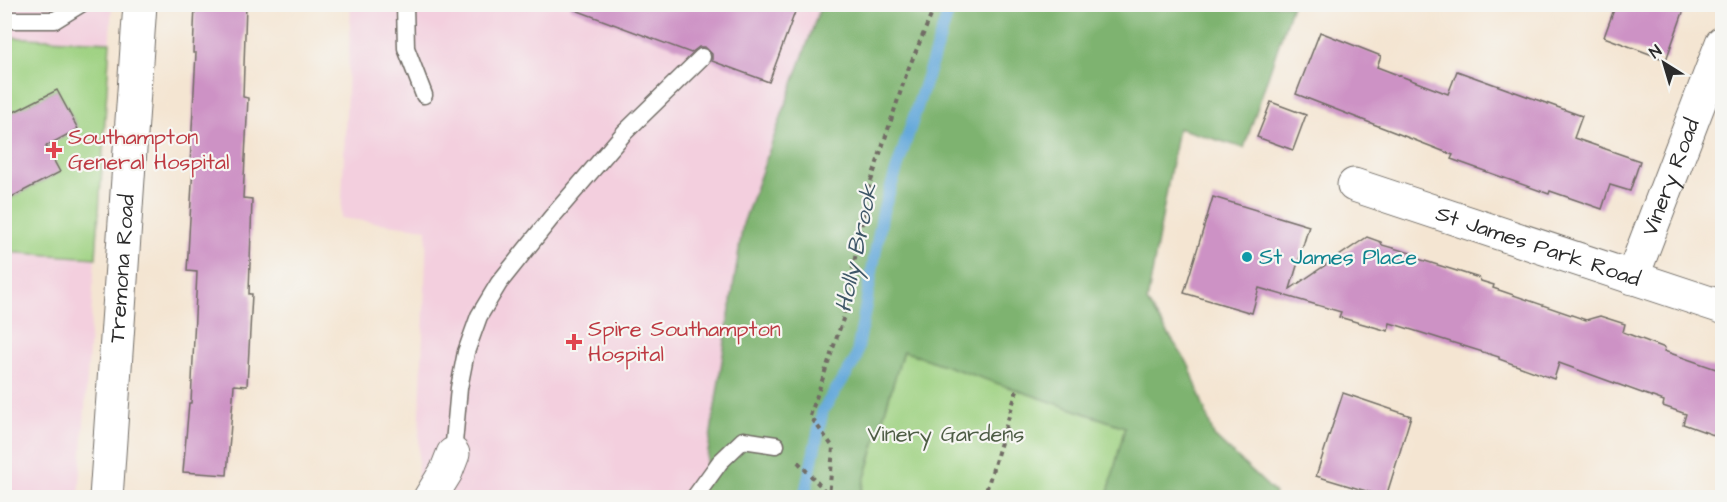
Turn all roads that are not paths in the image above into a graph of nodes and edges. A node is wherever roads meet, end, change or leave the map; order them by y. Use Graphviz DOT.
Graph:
graph roads {
  1 [pos="81,4"];
  2 [pos="140,4"];
  3 [pos="405,4"];
  4 [pos="4,20"];
  5 [pos="1722,43"];
  6 [pos="702,57"];
  7 [pos="424,95"];
  8 [pos="1354,184"];
  9 [pos="1632,278"];
  10 [pos="1722,307"];
  11 [pos="776,445"];
  12 [pos="453,454"];
  13 [pos="106,498"];
  14 [pos="430,498"];
  15 [pos="694,498"];
  1 -- 4 [label="lane"];
  2 -- 13 [label="street, Tremona Road"];
  3 -- 7 [label="lane"];
  5 -- 9 [label="street, Vinery Road"];
  6 -- 12 [label="lane"];
  8 -- 9 [label="street, St James Park Road"];
  9 -- 10 [label="street, St James Park Road"];
  11 -- 15 [label="lane"];
  12 -- 14 [label="street"];
}
